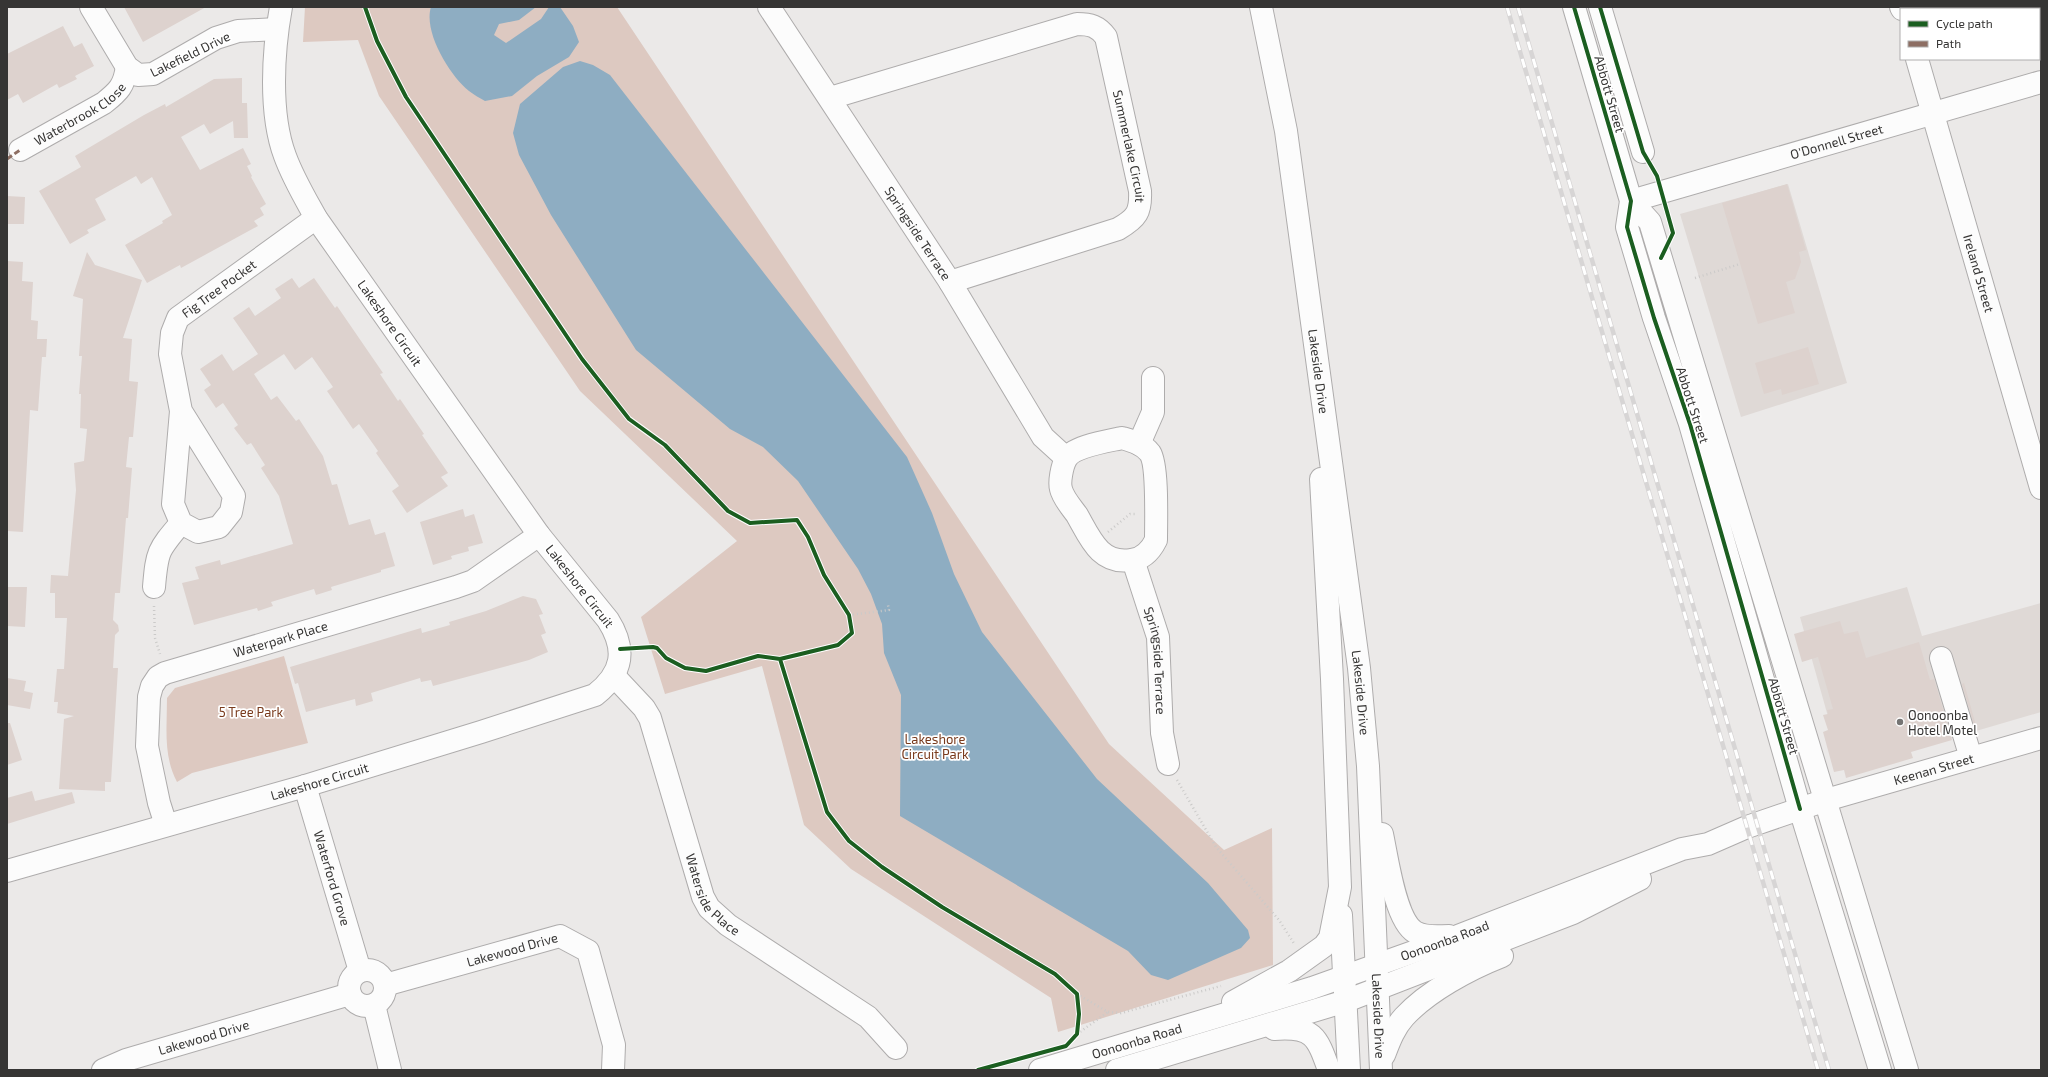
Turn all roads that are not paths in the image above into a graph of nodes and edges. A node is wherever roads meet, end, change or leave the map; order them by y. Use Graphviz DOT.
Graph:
graph roads {
  1 [pos="91,7"];
  2 [pos="280,7"];
  3 [pos="769,7"];
  4 [pos="1261,7"];
  5 [pos="1574,7"];
  6 [pos="1600,7"];
  7 [pos="1096,17"];
  8 [pos="277,29"];
  9 [pos="1917,60"];
  10 [pos="127,67"];
  11 [pos="2041,82"];
  12 [pos="830,98"];
  13 [pos="1628,105"];
  14 [pos="1605,113"];
  15 [pos="1933,114"];
  16 [pos="20,150"];
  17 [pos="1643,152"];
  18 [pos="1631,201"];
  19 [pos="316,218"];
  20 [pos="950,282"];
  21 [pos="1312,317"];
  22 [pos="1153,378"];
  23 [pos="181,411"];
  24 [pos="1139,444"];
  25 [pos="1066,458"];
  26 [pos="2041,488"];
  27 [pos="181,523"];
  28 [pos="539,535"];
  29 [pos="1133,560"];
  30 [pos="154,587"];
  31 [pos="1941,658"];
  32 [pos="614,676"];
  33 [pos="2041,738"];
  34 [pos="1971,758"];
  35 [pos="1168,764"];
  36 [pos="1368,766"];
  37 [pos="305,786"];
  38 [pos="1826,800"];
  39 [pos="1800,809"];
  40 [pos="166,825"];
  41 [pos="1708,844"];
  42 [pos="7,871"];
  43 [pos="1340,887"];
  44 [pos="1573,913"];
  45 [pos="1458,936"];
  46 [pos="1378,965"];
  47 [pos="360,971"];
  48 [pos="1345,977"];
  49 [pos="385,985"];
  50 [pos="1379,988"];
  51 [pos="350,994"];
  52 [pos="1346,1001"];
  53 [pos="374,1005"];
  54 [pos="1253,1030"];
  55 [pos="1160,1034"];
  56 [pos="896,1048"];
  57 [pos="1035,1063"];
  58 [pos="128,1065"];
  59 [pos="1381,1066"];
  60 [pos="103,1070"];
  61 [pos="390,1070"];
  62 [pos="613,1070"];
  63 [pos="1117,1070"];
  64 [pos="1329,1070"];
  65 [pos="1349,1070"];
  66 [pos="1880,1070"];
  67 [pos="1907,1070"];
  1 -- 10 [label="street"];
  2 -- 8 [label="street, Lakeshore Circuit"];
  3 -- 12 [label="street, Springside Terrace"];
  4 -- 21 [label="street, Lakeside Drive"];
  5 -- 14 [label="street, Abbott Street"];
  6 -- 13 [label="street, Abbott Street"];
  7 -- 12 [label="street, Summerlake Circuit"];
  7 -- 20 [label="street, Summerlake Circuit"];
  8 -- 10 [label="street, Lakefield Drive"];
  8 -- 19 [label="street, Lakeshore Circuit"];
  9 -- 15 [label="street, Ireland Street"];
  10 -- 16 [label="street, Waterbrook Close"];
  11 -- 15 [label="street, O'Donnell Street"];
  12 -- 20 [label="street, Springside Terrace"];
  13 -- 14 [label="street"];
  13 -- 17 [label="street, Abbott Street"];
  14 -- 18 [label="street, Abbott Street"];
  15 -- 18 [label="street, O'Donnell Street"];
  15 -- 26 [label="street, Ireland Street"];
  18 -- 38 [label="street, Abbott Street"];
  18 -- 39 [label="street, Abbott Street"];
  19 -- 23 [label="street, Fig Tree Pocket"];
  19 -- 28 [label="street, Lakeshore Circuit"];
  20 -- 25 [label="street, Springside Terrace"];
  21 -- 36 [label="street, Lakeside Drive"];
  21 -- 43 [label="street, Lakeside Drive"];
  22 -- 24 [label="street"];
  23 -- 27 [label="street, Fig Tree Pocket"];
  23 -- 27 [label="street, Fig Tree Pocket"];
  24 -- 25 [label="street"];
  24 -- 29 [label="street"];
  25 -- 29 [label="street"];
  27 -- 30 [label="street"];
  28 -- 32 [label="street, Lakeshore Circuit"];
  28 -- 40 [label="street, Waterpark Place"];
  29 -- 35 [label="street, Springside Terrace"];
  31 -- 34 [label="street"];
  32 -- 37 [label="street, Lakeshore Circuit"];
  32 -- 56 [label="street, Waterside Place"];
  33 -- 34 [label="street, Keenan Street"];
  34 -- 38 [label="street, Keenan Street"];
  36 -- 45 [label="street"];
  36 -- 46 [label="street, Lakeside Drive"];
  37 -- 40 [label="street, Lakeshore Circuit"];
  37 -- 47 [label="street, Waterford Grove"];
  38 -- 39 [label="street, Oonoonba Road"];
  38 -- 67 [label="street, Abbott Street"];
  39 -- 41 [label="street, Oonoonba Road"];
  39 -- 66 [label="street, Abbott Street"];
  40 -- 42 [label="street, Lakeshore Circuit"];
  41 -- 44 [label="street, Oonoonba Road"];
  41 -- 45 [label="street, Oonoonba Road"];
  43 -- 48 [label="street, Lakeside Drive"];
  43 -- 55 [label="street, Lakeside Drive"];
  44 -- 50 [label="street, Oonoonba Road"];
  44 -- 59 [label="street"];
  45 -- 46 [label="street, Oonoonba Road"];
  46 -- 48 [label="street, Oonoonba Road"];
  46 -- 50 [label="street, Lakeside Drive"];
  47 -- 49 [label="street"];
  47 -- 51 [label="street"];
  48 -- 52 [label="street, Lakeside Drive"];
  48 -- 55 [label="street, Oonoonba Road"];
  49 -- 53 [label="street"];
  49 -- 62 [label="street, Lakewood Drive"];
  50 -- 52 [label="street, Oonoonba Road"];
  50 -- 59 [label="street, Lakeside Drive"];
  51 -- 53 [label="street"];
  51 -- 58 [label="street, Lakewood Drive"];
  52 -- 54 [label="street, Oonoonba Road"];
  52 -- 65 [label="street, Lakeside Drive"];
  53 -- 61 [label="street"];
  54 -- 63 [label="street, Oonoonba Road"];
  54 -- 64 [label="street"];
  55 -- 57 [label="street, Oonoonba Road"];
  58 -- 60 [label="street, Lakewood Drive"];
}
